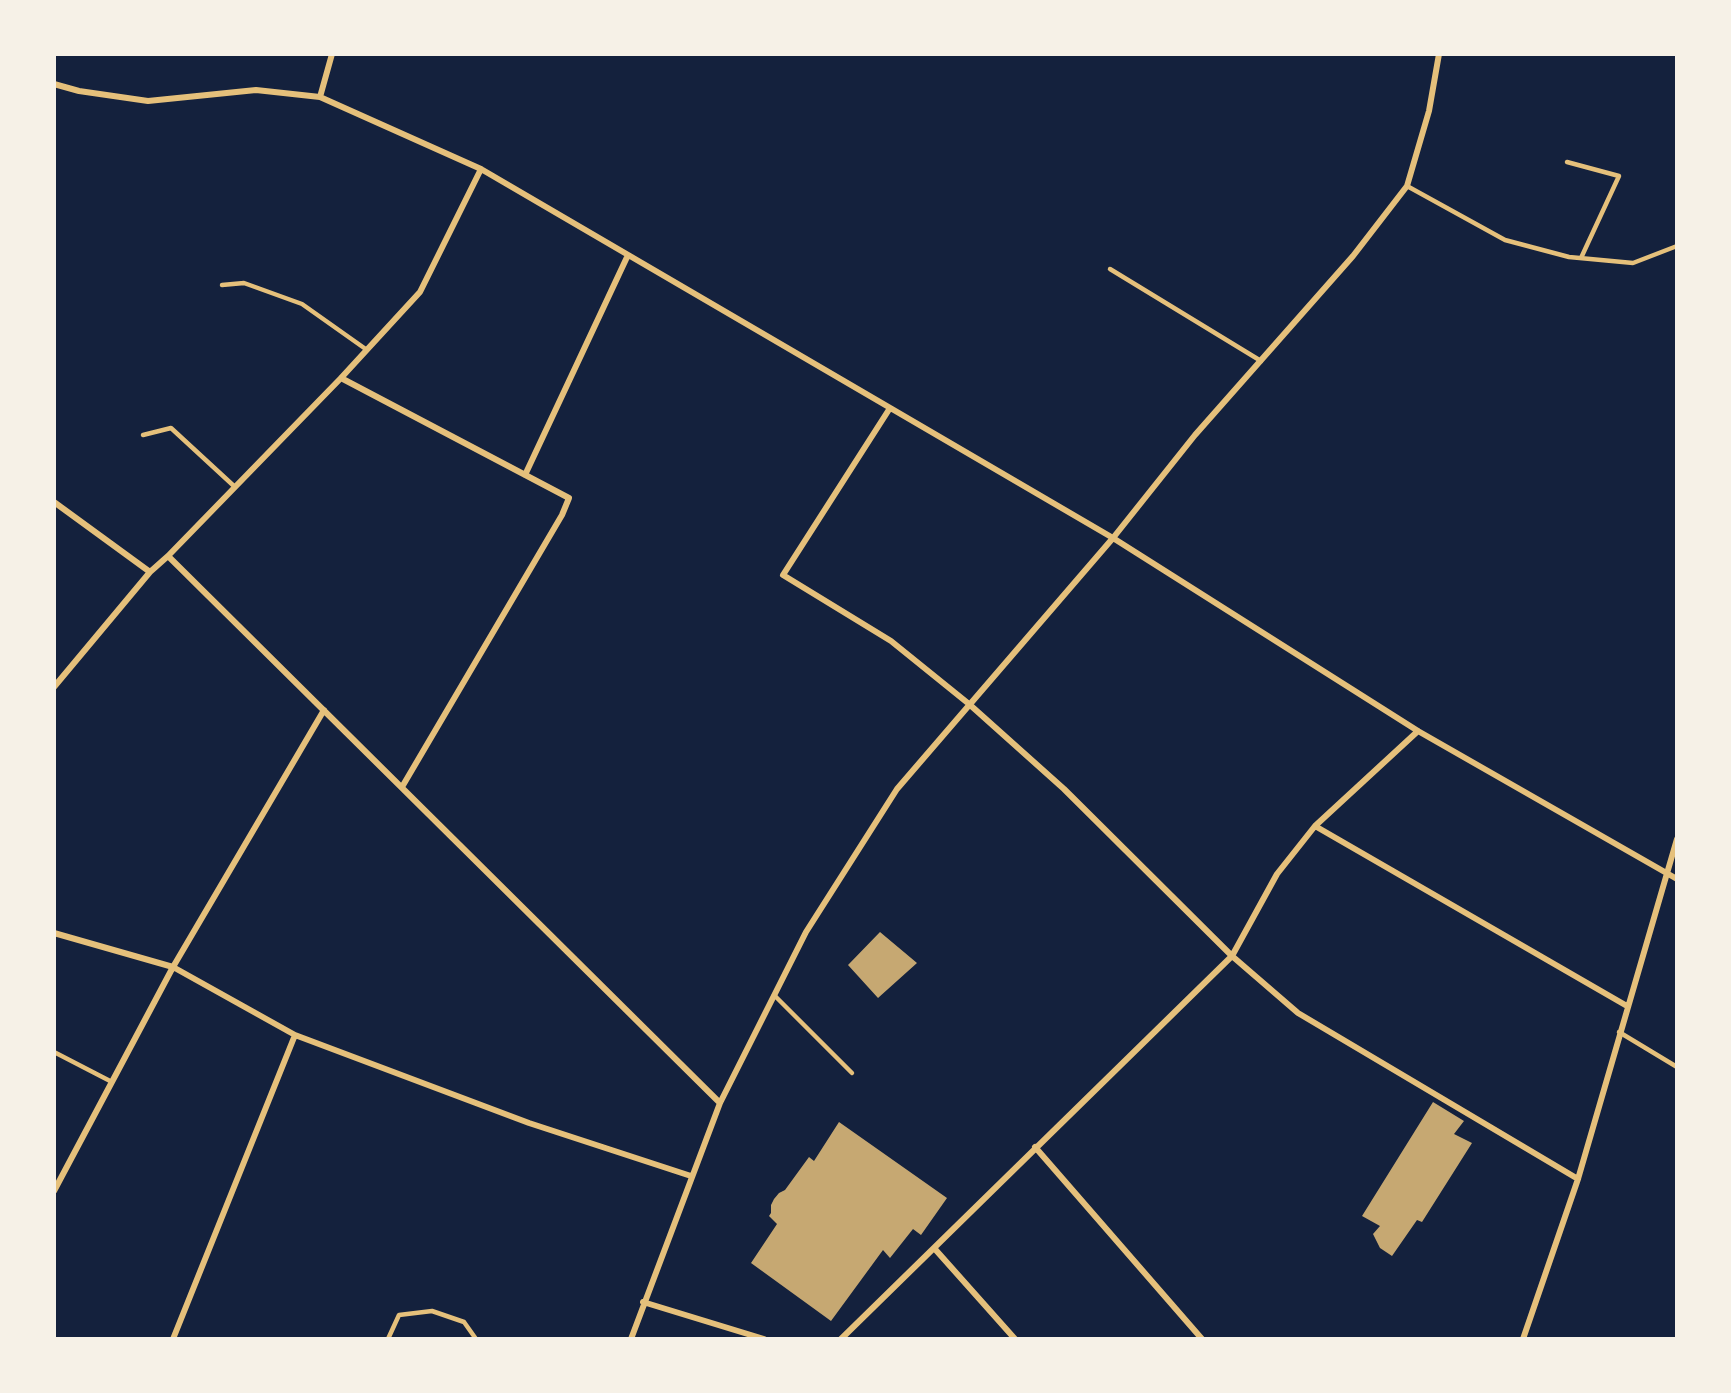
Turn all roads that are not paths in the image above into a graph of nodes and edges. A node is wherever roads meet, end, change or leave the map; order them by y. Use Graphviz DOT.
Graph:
graph roads {
  1 [pos="332,54"];
  2 [pos="1438,54"];
  3 [pos="54,84"];
  4 [pos="320,97"];
  5 [pos="1568,162"];
  6 [pos="481,169"];
  7 [pos="1407,186"];
  8 [pos="1677,246"];
  9 [pos="628,255"];
  10 [pos="1581,258"];
  11 [pos="1110,269"];
  12 [pos="222,285"];
  13 [pos="367,350"];
  14 [pos="1261,361"];
  15 [pos="341,378"];
  16 [pos="890,408"];
  17 [pos="143,435"];
  18 [pos="525,475"];
  19 [pos="235,487"];
  20 [pos="54,502"];
  21 [pos="1113,538"];
  22 [pos="168,556"];
  23 [pos="150,572"];
  24 [pos="54,687"];
  25 [pos="969,704"];
  26 [pos="324,710"];
  27 [pos="1418,731"];
  28 [pos="402,787"];
  29 [pos="1315,826"];
  30 [pos="1677,838"];
  31 [pos="1667,873"];
  32 [pos="1677,879"];
  33 [pos="54,933"];
  34 [pos="1232,956"];
  35 [pos="173,967"];
  36 [pos="774,995"];
  37 [pos="1627,1006"];
  38 [pos="1619,1032"];
  39 [pos="295,1035"];
  40 [pos="54,1052"];
  41 [pos="1677,1067"];
  42 [pos="852,1073"];
  43 [pos="112,1082"];
  44 [pos="720,1103"];
  45 [pos="1035,1147"];
  46 [pos="691,1176"];
  47 [pos="1578,1179"];
  48 [pos="54,1191"];
  49 [pos="934,1248"];
  50 [pos="643,1302"];
  51 [pos="172,1339"];
  52 [pos="388,1339"];
  53 [pos="476,1339"];
  54 [pos="631,1339"];
  55 [pos="764,1339"];
  56 [pos="841,1339"];
  57 [pos="1015,1339"];
  58 [pos="1202,1339"];
  59 [pos="1523,1339"];
  1 -- 4 [label="street"];
  2 -- 7 [label="street"];
  3 -- 4 [label="street"];
  4 -- 6 [label="street"];
  5 -- 10 [label="lane"];
  6 -- 9 [label="street"];
  6 -- 13 [label="street"];
  7 -- 10 [label="lane"];
  7 -- 14 [label="street"];
  8 -- 10 [label="lane"];
  9 -- 16 [label="street"];
  9 -- 18 [label="street"];
  11 -- 14 [label="lane"];
  12 -- 13 [label="lane"];
  13 -- 15 [label="street"];
  14 -- 21 [label="street"];
  15 -- 18 [label="street"];
  15 -- 19 [label="street"];
  16 -- 21 [label="street"];
  16 -- 25 [label="street"];
  17 -- 19 [label="lane"];
  18 -- 28 [label="street"];
  19 -- 22 [label="street"];
  20 -- 23 [label="street"];
  21 -- 25 [label="street"];
  21 -- 27 [label="street"];
  22 -- 23 [label="street"];
  22 -- 26 [label="street"];
  23 -- 24 [label="street"];
  25 -- 34 [label="street"];
  25 -- 36 [label="street"];
  26 -- 28 [label="street"];
  26 -- 35 [label="street"];
  27 -- 29 [label="street"];
  27 -- 31 [label="street"];
  28 -- 44 [label="street"];
  29 -- 34 [label="street"];
  29 -- 37 [label="street"];
  30 -- 31 [label="street"];
  31 -- 32 [label="street"];
  31 -- 37 [label="street"];
  33 -- 35 [label="street"];
  34 -- 45 [label="street"];
  34 -- 47 [label="street"];
  35 -- 39 [label="street"];
  35 -- 43 [label="street"];
  36 -- 42 [label="lane"];
  36 -- 44 [label="street"];
  37 -- 38 [label="street"];
  38 -- 41 [label="lane"];
  38 -- 47 [label="street"];
  39 -- 46 [label="street"];
  39 -- 51 [label="street"];
  40 -- 43 [label="lane"];
  43 -- 48 [label="street"];
  44 -- 46 [label="street"];
  45 -- 49 [label="street"];
  45 -- 58 [label="street"];
  46 -- 50 [label="street"];
  47 -- 59 [label="street"];
  49 -- 56 [label="street"];
  49 -- 57 [label="street"];
  50 -- 54 [label="street"];
  50 -- 55 [label="street"];
  52 -- 53 [label="lane"];
}
